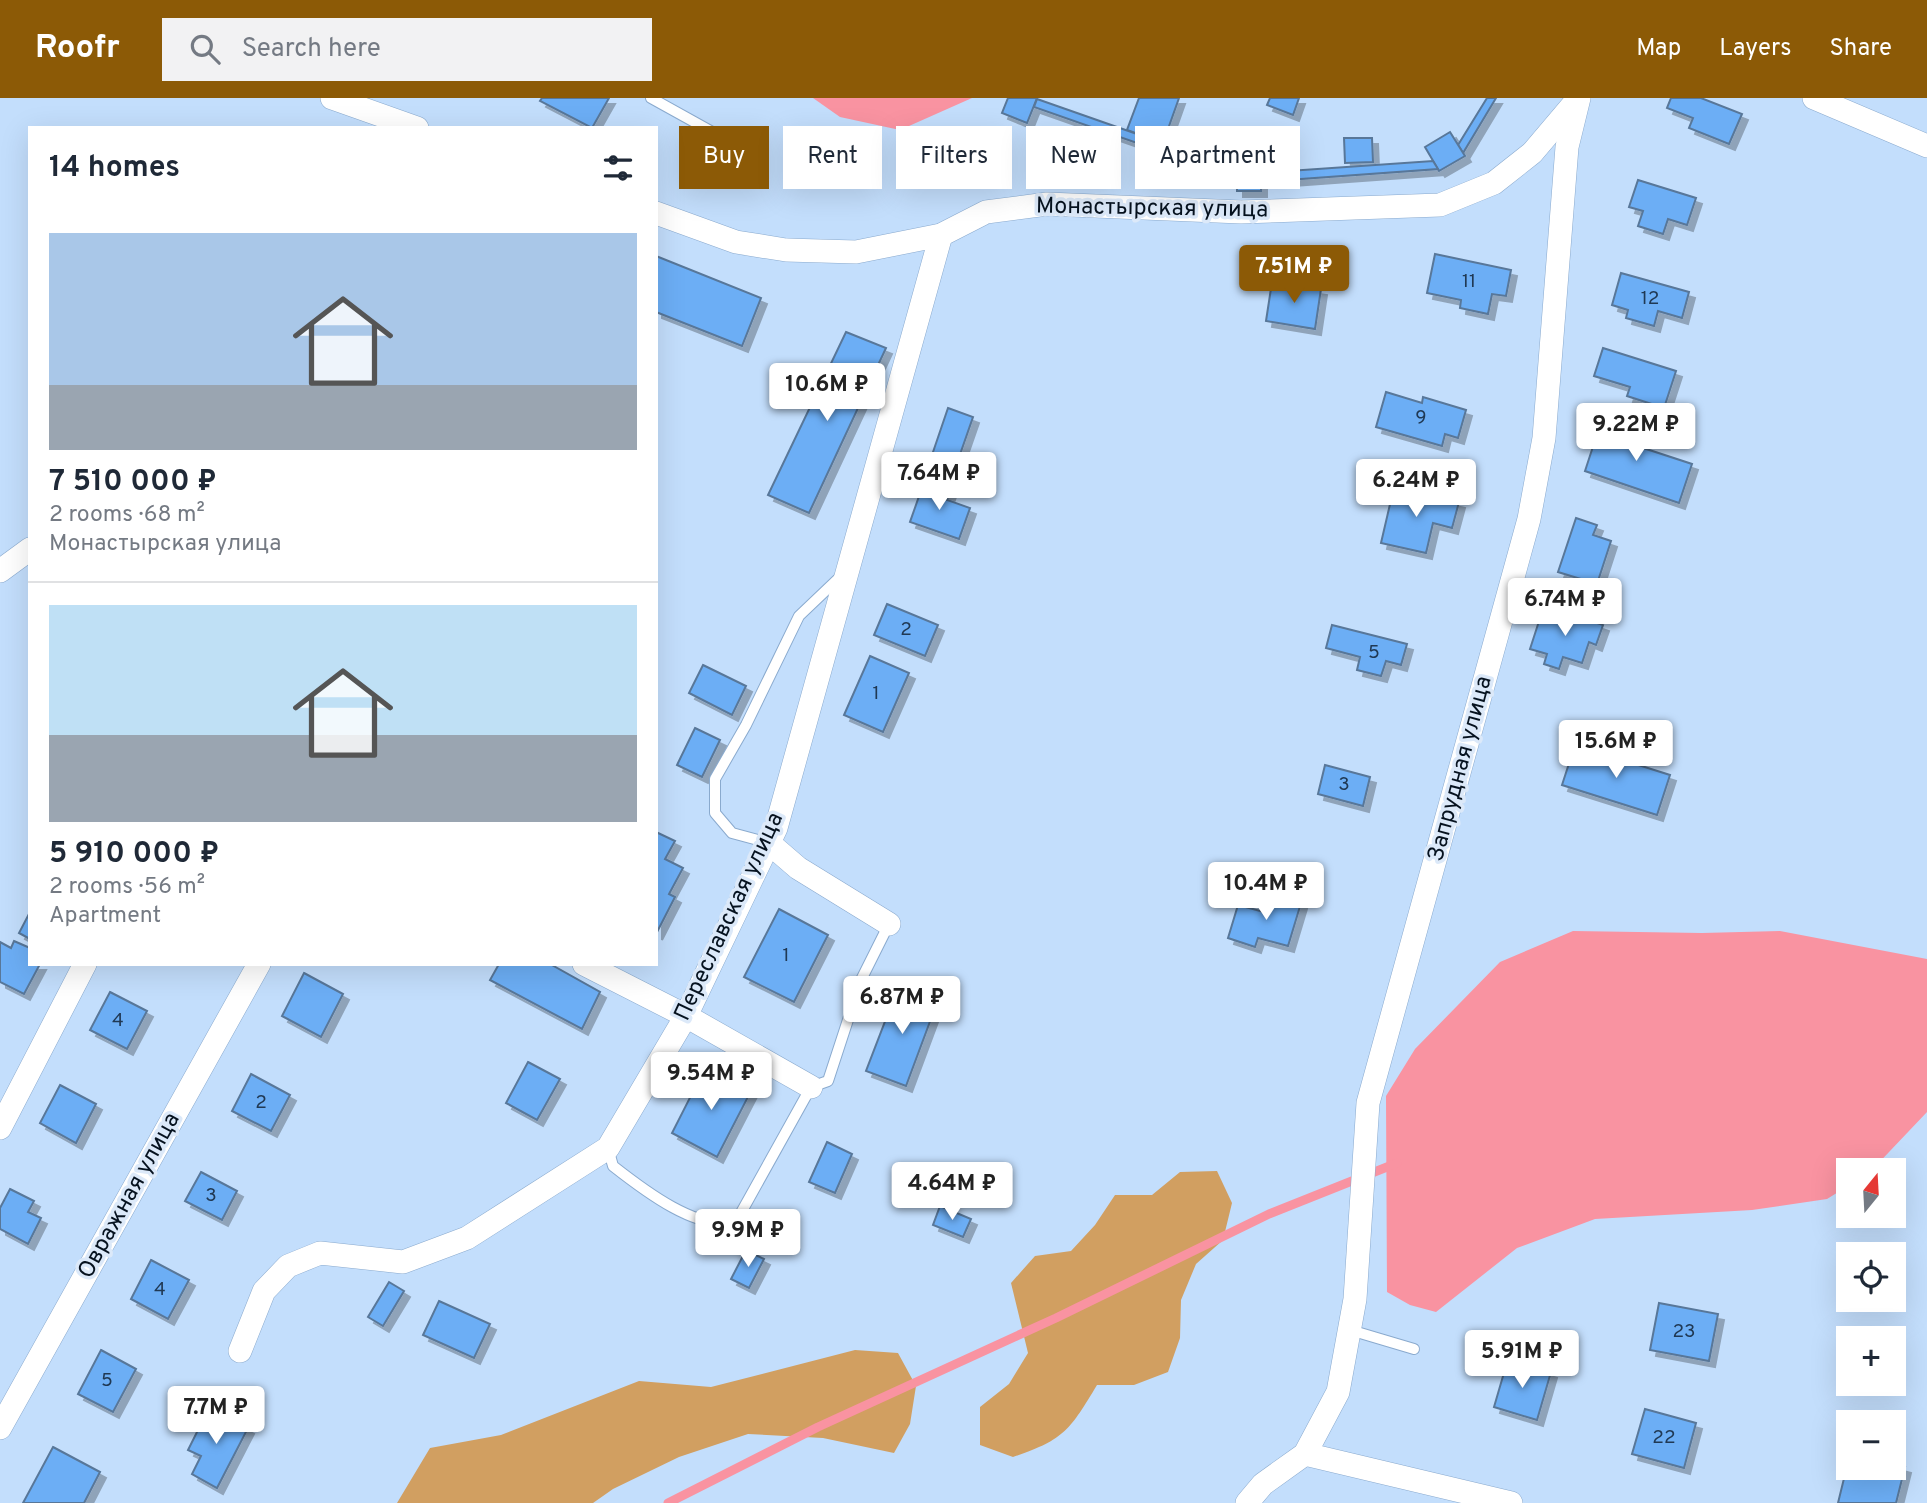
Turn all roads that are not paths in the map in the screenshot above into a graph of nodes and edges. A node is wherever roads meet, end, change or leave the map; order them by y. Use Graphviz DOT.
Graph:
graph roads {
  1 [pos="332,98"];
  2 [pos="652,98"];
  3 [pos="1579,98"];
  4 [pos="1814,98"];
  5 [pos="372,113"];
  6 [pos="411,126"];
  7 [pos="702,126"];
  8 [pos="1927,146"];
  9 [pos="658,214"];
  10 [pos="941,235"];
  11 [pos="28,550"];
  12 [pos="848,569"];
  13 [pos="0,571"];
  14 [pos="769,843"];
  15 [pos="889,924"];
  16 [pos="84,966"];
  17 [pos="259,966"];
  18 [pos="588,966"];
  19 [pos="687,1016"];
  20 [pos="811,1087"];
  21 [pos="0,1128"];
  22 [pos="608,1147"];
  23 [pos="1350,1330"];
  24 [pos="1414,1349"];
  25 [pos="240,1351"];
  26 [pos="0,1428"];
  27 [pos="1306,1454"];
  28 [pos="1247,1503"];
  29 [pos="1511,1503"];
  1 -- 5 [label="street"];
  2 -- 7 [label="lane"];
  3 -- 10 [label="street, Монастырская улица"];
  3 -- 23 [label="street, Запрудная улица"];
  4 -- 8 [label="street"];
  5 -- 6 [label="street"];
  9 -- 10 [label="street, Монастырская улица"];
  10 -- 12 [label="street, Переславская улица"];
  11 -- 13 [label="street"];
  12 -- 14 [label="street, Переславская улица"];
  12 -- 14 [label="lane"];
  14 -- 15 [label="street"];
  14 -- 19 [label="street, Переславская улица"];
  15 -- 20 [label="lane"];
  16 -- 21 [label="street"];
  17 -- 26 [label="street, Овражная улица"];
  18 -- 19 [label="street"];
  19 -- 20 [label="street"];
  19 -- 22 [label="street, Переславская улица"];
  20 -- 22 [label="lane"];
  22 -- 25 [label="street, Переславская улица"];
  23 -- 24 [label="lane"];
  23 -- 27 [label="street, Запрудная улица"];
  27 -- 28 [label="street"];
  27 -- 29 [label="street"];
}
